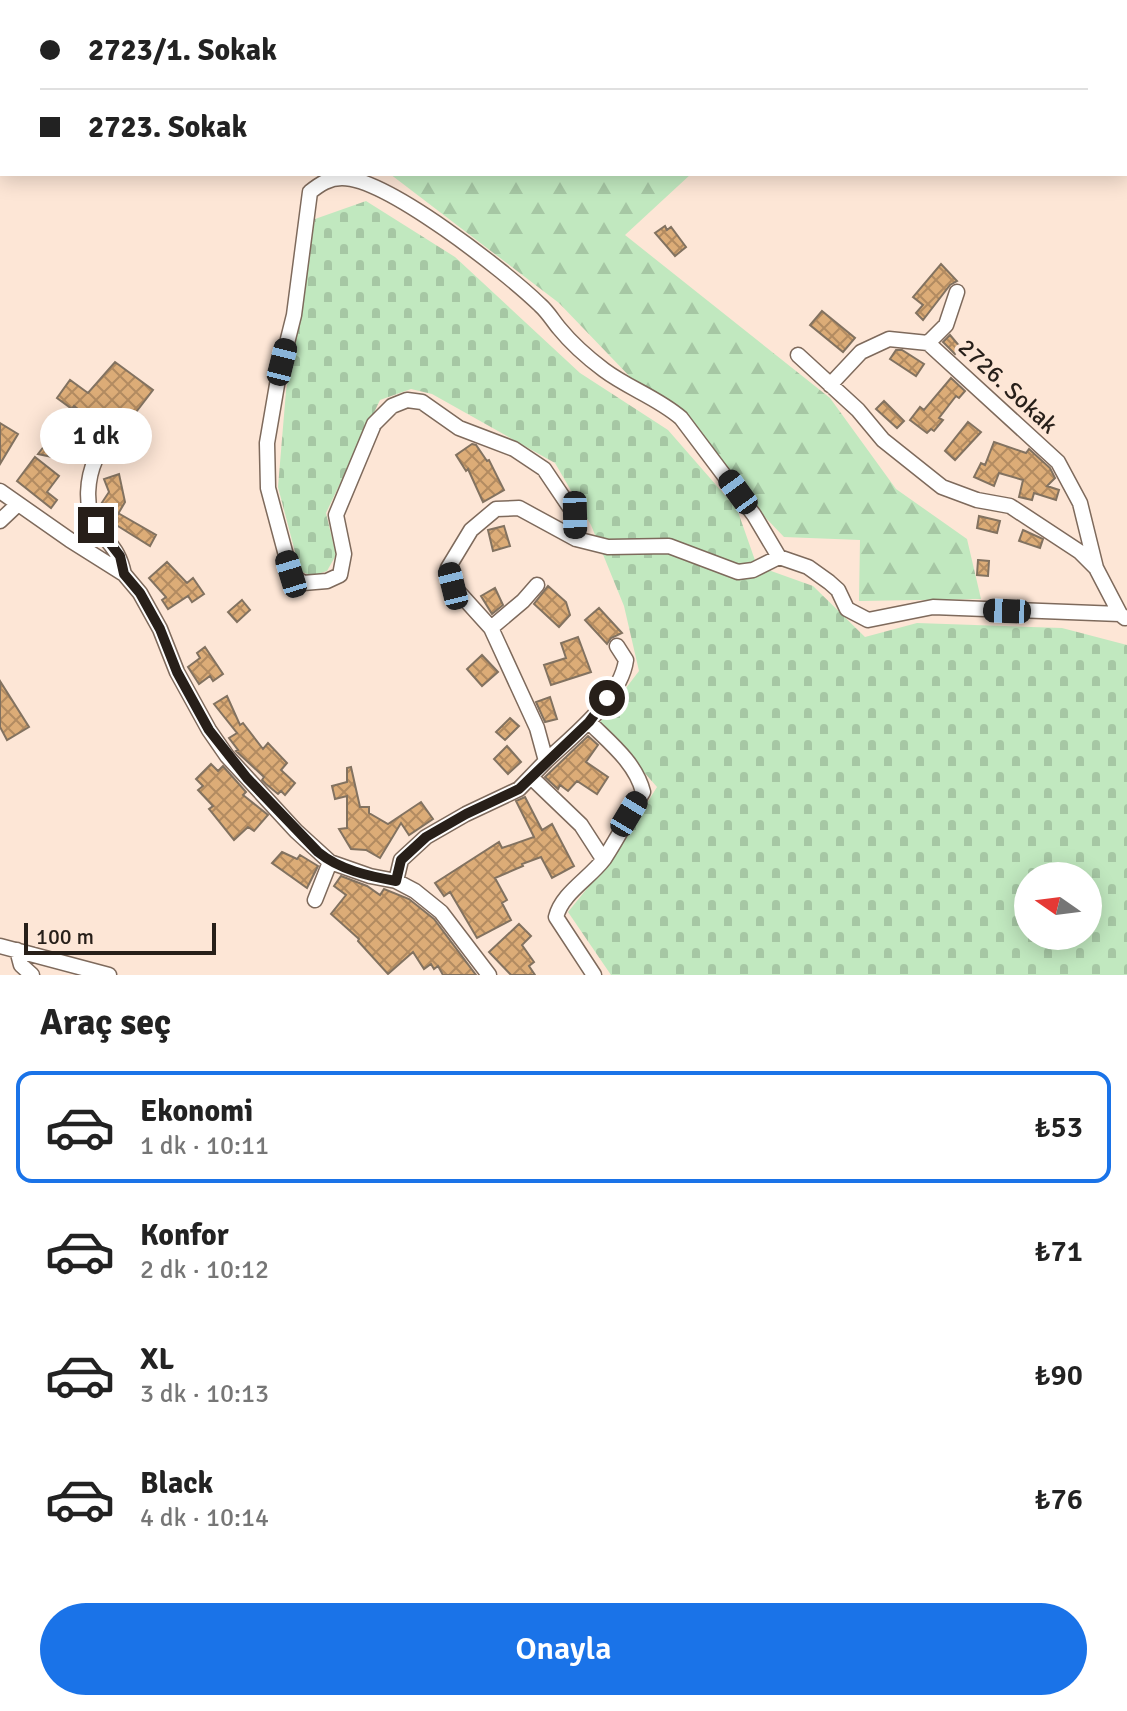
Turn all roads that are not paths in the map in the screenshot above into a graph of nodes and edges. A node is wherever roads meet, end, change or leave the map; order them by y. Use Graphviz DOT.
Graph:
graph roads {
  1 [pos="957,292"];
  2 [pos="928,343"];
  3 [pos="798,355"];
  4 [pos="830,385"];
  5 [pos="118,427"];
  6 [pos="0,491"];
  7 [pos="18,504"];
  8 [pos="0,521"];
  9 [pos="576,539"];
  10 [pos="779,557"];
  11 [pos="1096,568"];
  12 [pos="124,574"];
  13 [pos="537,585"];
  14 [pos="1124,616"];
  15 [pos="491,628"];
  16 [pos="617,646"];
  17 [pos="589,722"];
  18 [pos="546,761"];
  19 [pos="531,777"];
  20 [pos="603,859"];
  21 [pos="330,862"];
  22 [pos="396,881"];
  23 [pos="315,900"];
  24 [pos="0,946"];
  25 [pos="17,950"];
  26 [pos="32,975"];
  27 [pos="109,975"];
  28 [pos="489,975"];
  29 [pos="594,975"];
  1 -- 2 [label="street"];
  2 -- 4 [label="street, 2726. Sokak"];
  2 -- 11 [label="street, 2726. Sokak"];
  3 -- 4 [label="street, 2726. Sokak"];
  4 -- 11 [label="street, 2726. Sokak"];
  5 -- 12 [label="street"];
  6 -- 7 [label="street"];
  7 -- 8 [label="street"];
  7 -- 12 [label="street"];
  9 -- 10 [label="street"];
  9 -- 10 [label="street"];
  9 -- 15 [label="street"];
  10 -- 14 [label="street"];
  11 -- 14 [label="street, 2726. Sokak"];
  12 -- 21 [label="street"];
  13 -- 15 [label="street"];
  15 -- 18 [label="street"];
  16 -- 17 [label="street"];
  17 -- 18 [label="street"];
  17 -- 20 [label="street"];
  18 -- 19 [label="street"];
  19 -- 20 [label="street"];
  19 -- 22 [label="street"];
  20 -- 29 [label="street"];
  21 -- 22 [label="street"];
  21 -- 23 [label="street"];
  22 -- 28 [label="street"];
  24 -- 25 [label="street"];
  25 -- 26 [label="street"];
  25 -- 27 [label="street"];
}
